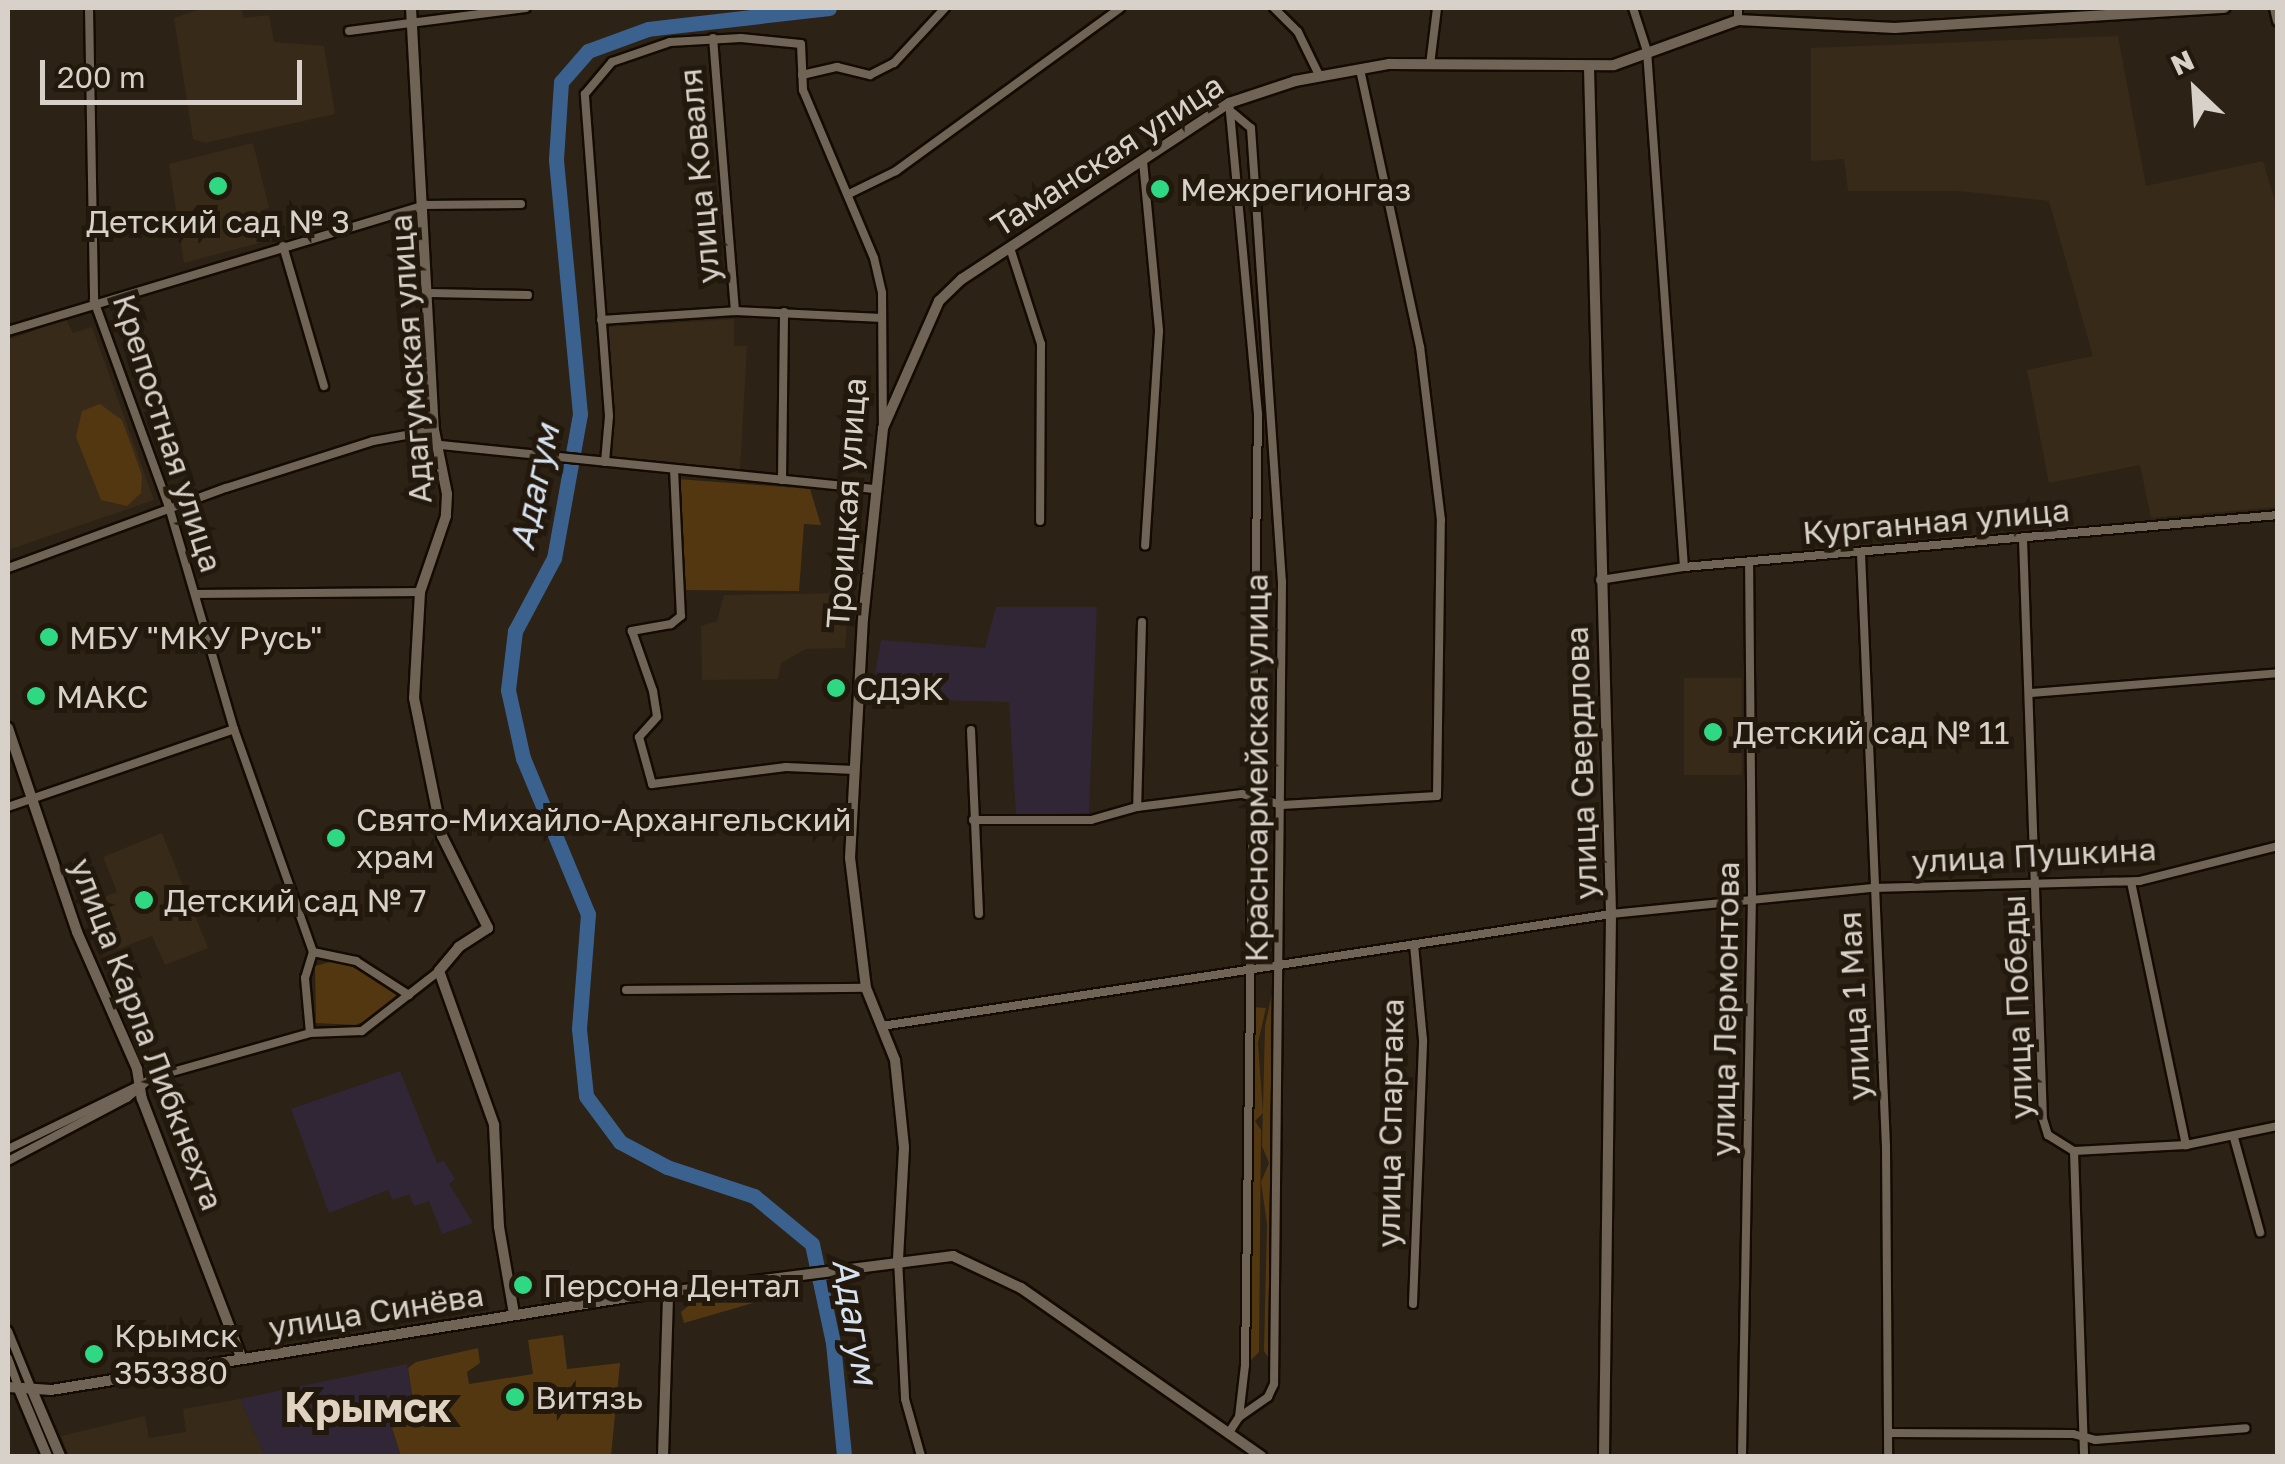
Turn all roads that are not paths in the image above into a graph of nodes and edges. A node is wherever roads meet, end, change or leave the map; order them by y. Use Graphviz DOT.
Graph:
graph roads {
  1 [pos="88,8"];
  2 [pos="526,8"];
  3 [pos="945,8"];
  4 [pos="1120,8"];
  5 [pos="1274,8"];
  6 [pos="1438,8"];
  7 [pos="1633,8"];
  8 [pos="2224,8"];
  9 [pos="2275,8"];
  10 [pos="411,14"];
  11 [pos="1738,14"];
  12 [pos="2278,20"];
  13 [pos="349,31"];
  14 [pos="713,38"];
  15 [pos="1647,51"];
  16 [pos="1430,65"];
  17 [pos="1589,68"];
  18 [pos="1360,69"];
  19 [pos="802,75"];
  20 [pos="1320,77"];
  21 [pos="1231,108"];
  22 [pos="1143,161"];
  23 [pos="852,193"];
  24 [pos="522,204"];
  25 [pos="424,205"];
  26 [pos="283,246"];
  27 [pos="1010,248"];
  28 [pos="429,292"];
  29 [pos="528,295"];
  30 [pos="94,301"];
  31 [pos="735,310"];
  32 [pos="784,312"];
  33 [pos="882,318"];
  34 [pos="600,320"];
  35 [pos="8,331"];
  36 [pos="324,386"];
  37 [pos="882,428"];
  38 [pos="434,430"];
  39 [pos="440,445"];
  40 [pos="605,462"];
  41 [pos="674,469"];
  42 [pos="782,480"];
  43 [pos="875,489"];
  44 [pos="170,507"];
  45 [pos="2278,515"];
  46 [pos="1040,521"];
  47 [pos="2023,539"];
  48 [pos="1145,546"];
  49 [pos="1861,553"];
  50 [pos="1749,562"];
  51 [pos="1684,567"];
  52 [pos="8,568"];
  53 [pos="1600,580"];
  54 [pos="420,592"];
  55 [pos="195,594"];
  56 [pos="1142,622"];
  57 [pos="2278,674"];
  58 [pos="2032,693"];
  59 [pos="8,728"];
  60 [pos="234,728"];
  61 [pos="971,730"];
  62 [pos="854,770"];
  63 [pos="1253,798"];
  64 [pos="33,799"];
  65 [pos="1282,804"];
  66 [pos="1137,806"];
  67 [pos="8,807"];
  68 [pos="974,820"];
  69 [pos="2278,846"];
  70 [pos="2131,882"];
  71 [pos="2037,885"];
  72 [pos="1873,888"];
  73 [pos="1752,898"];
  74 [pos="979,914"];
  75 [pos="1610,914"];
  76 [pos="1414,944"];
  77 [pos="313,952"];
  78 [pos="1280,960"];
  79 [pos="1250,967"];
  80 [pos="440,972"];
  81 [pos="866,988"];
  82 [pos="626,990"];
  83 [pos="408,995"];
  84 [pos="882,1026"];
  85 [pos="310,1033"];
  86 [pos="138,1086"];
  87 [pos="2278,1126"];
  88 [pos="2234,1138"];
  89 [pos="2186,1145"];
  90 [pos="8,1149"];
  91 [pos="2074,1151"];
  92 [pos="8,1161"];
  93 [pos="2260,1232"];
  94 [pos="898,1259"];
  95 [pos="668,1293"];
  96 [pos="1413,1304"];
  97 [pos="514,1314"];
  98 [pos="8,1331"];
  99 [pos="241,1357"];
  100 [pos="8,1358"];
  101 [pos="13,1388"];
  102 [pos="32,1390"];
  103 [pos="1239,1417"];
  104 [pos="2246,1428"];
  105 [pos="1888,1432"];
  106 [pos="1228,1434"];
  107 [pos="2083,1438"];
  108 [pos="46,1456"];
  109 [pos="60,1456"];
  110 [pos="663,1456"];
  111 [pos="921,1456"];
  112 [pos="1261,1456"];
  113 [pos="1604,1456"];
  114 [pos="1742,1456"];
  115 [pos="1888,1456"];
  116 [pos="2084,1456"];
  1 -- 30 [label="street, Крепостная улица"];
  2 -- 10 [label="street"];
  3 -- 19 [label="street"];
  4 -- 23 [label="street"];
  5 -- 20 [label="street"];
  6 -- 16 [label="street"];
  7 -- 15 [label="street"];
  8 -- 11 [label="main road, Таманская улица"];
  9 -- 12 [label="main road"];
  10 -- 13 [label="street"];
  10 -- 25 [label="main road, Адагумская улица"];
  11 -- 15 [label="main road, Таманская улица"];
  14 -- 19 [label="street, Троицкая улица"];
  14 -- 31 [label="street, улица Коваля"];
  14 -- 34 [label="street, Троицкая улица"];
  15 -- 17 [label="main road, Таманская улица"];
  15 -- 51 [label="street"];
  16 -- 17 [label="main road, Таманская улица"];
  16 -- 18 [label="main road, Таманская улица"];
  17 -- 53 [label="main road, улица Свердлова"];
  18 -- 20 [label="main road, Таманская улица"];
  18 -- 65 [label="street"];
  19 -- 23 [label="street, Троицкая улица"];
  20 -- 21 [label="main road, Таманская улица"];
  21 -- 22 [label="main road, Таманская улица"];
  21 -- 63 [label="street, Красноармейская улица"];
  21 -- 65 [label="street, Красноармейская улица"];
  22 -- 27 [label="main road, Таманская улица"];
  22 -- 48 [label="street"];
  23 -- 33 [label="street, Троицкая улица"];
  24 -- 25 [label="street"];
  25 -- 26 [label="street"];
  25 -- 28 [label="main road, Адагумская улица"];
  26 -- 30 [label="street"];
  26 -- 36 [label="street"];
  27 -- 37 [label="main road, Таманская улица"];
  27 -- 46 [label="street"];
  28 -- 29 [label="street"];
  28 -- 38 [label="main road, Адагумская улица"];
  30 -- 35 [label="street"];
  30 -- 44 [label="street, Крепостная улица"];
  31 -- 32 [label="street"];
  31 -- 34 [label="street"];
  32 -- 33 [label="street"];
  32 -- 42 [label="street"];
  33 -- 37 [label="street, Троицкая улица"];
  34 -- 40 [label="street, Троицкая улица"];
  37 -- 43 [label="main road, Троицкая улица"];
  38 -- 39 [label="main road, Адагумская улица"];
  38 -- 44 [label="street"];
  39 -- 40 [label="street"];
  39 -- 54 [label="main road, Адагумская улица"];
  40 -- 41 [label="street"];
  41 -- 42 [label="street"];
  41 -- 62 [label="street"];
  42 -- 43 [label="street"];
  43 -- 62 [label="main road, Троицкая улица"];
  44 -- 52 [label="street"];
  44 -- 55 [label="street, Крепостная улица"];
  45 -- 47 [label="street, Курганная улица"];
  47 -- 49 [label="street, Курганная улица"];
  47 -- 58 [label="street, улица Победы"];
  49 -- 50 [label="street, Курганная улица"];
  49 -- 72 [label="street, улица 1 Мая"];
  50 -- 51 [label="street, Курганная улица"];
  50 -- 73 [label="street, улица Лермонтова"];
  51 -- 53 [label="street, Курганная улица"];
  53 -- 75 [label="main road, улица Свердлова"];
  54 -- 55 [label="street"];
  54 -- 80 [label="main road, Адагумская улица"];
  55 -- 60 [label="street, Крепостная улица"];
  56 -- 66 [label="street"];
  57 -- 58 [label="street"];
  58 -- 71 [label="street, улица Победы"];
  59 -- 64 [label="main road, улица Карла Либкнехта"];
  60 -- 64 [label="street"];
  60 -- 77 [label="street, Крепостная улица"];
  61 -- 68 [label="street"];
  62 -- 81 [label="main road, Троицкая улица"];
  63 -- 65 [label="street"];
  63 -- 66 [label="street"];
  63 -- 79 [label="street, Красноармейская улица"];
  64 -- 67 [label="street"];
  64 -- 86 [label="main road, улица Карла Либкнехта"];
  65 -- 78 [label="street, Красноармейская улица"];
  66 -- 68 [label="street"];
  68 -- 74 [label="street"];
  69 -- 70 [label="street, улица Пушкина"];
  70 -- 71 [label="street, улица Пушкина"];
  70 -- 89 [label="street"];
  71 -- 72 [label="street, улица Пушкина"];
  71 -- 91 [label="street, улица Победы"];
  72 -- 73 [label="street, улица Пушкина"];
  72 -- 105 [label="street, улица 1 Мая"];
  73 -- 75 [label="street, улица Пушкина"];
  73 -- 114 [label="street, улица Лермонтова"];
  75 -- 76 [label="street, улица Пушкина"];
  75 -- 113 [label="main road, улица Свердлова"];
  76 -- 78 [label="street, улица Пушкина"];
  76 -- 96 [label="street, улица Спартака"];
  77 -- 83 [label="street"];
  77 -- 85 [label="street, Крепостная улица"];
  78 -- 79 [label="street, улица Пушкина"];
  78 -- 103 [label="street, Красноармейская улица"];
  79 -- 84 [label="street, улица Пушкина"];
  79 -- 103 [label="street, Красноармейская улица"];
  80 -- 83 [label="street"];
  80 -- 97 [label="main road"];
  81 -- 82 [label="street"];
  81 -- 84 [label="main road, Троицкая улица"];
  83 -- 85 [label="street"];
  84 -- 94 [label="main road, Троицкая улица"];
  85 -- 86 [label="street"];
  86 -- 90 [label="street"];
  86 -- 92 [label="street"];
  86 -- 99 [label="main road, улица Карла Либкнехта"];
  87 -- 88 [label="street"];
  88 -- 89 [label="street"];
  88 -- 93 [label="street"];
  89 -- 91 [label="street"];
  91 -- 107 [label="street, улица Победы"];
  94 -- 95 [label="main road, улица Синёва"];
  94 -- 106 [label="main road, улица Синёва"];
  94 -- 111 [label="street, Троицкая улица"];
  95 -- 97 [label="main road, улица Синёва"];
  95 -- 110 [label="main road"];
  97 -- 99 [label="main road, улица Синёва"];
  98 -- 102 [label="street"];
  99 -- 102 [label="main road, улица Синёва"];
  100 -- 101 [label="street"];
  101 -- 102 [label="main road, улица Синёва"];
  101 -- 108 [label="main road"];
  102 -- 109 [label="main road"];
  103 -- 106 [label="street, Красноармейская улица"];
  104 -- 107 [label="street"];
  105 -- 107 [label="street"];
  105 -- 115 [label="street, улица 1 Мая"];
  106 -- 112 [label="main road, улица Синёва"];
  107 -- 116 [label="street, улица Победы"];
}
